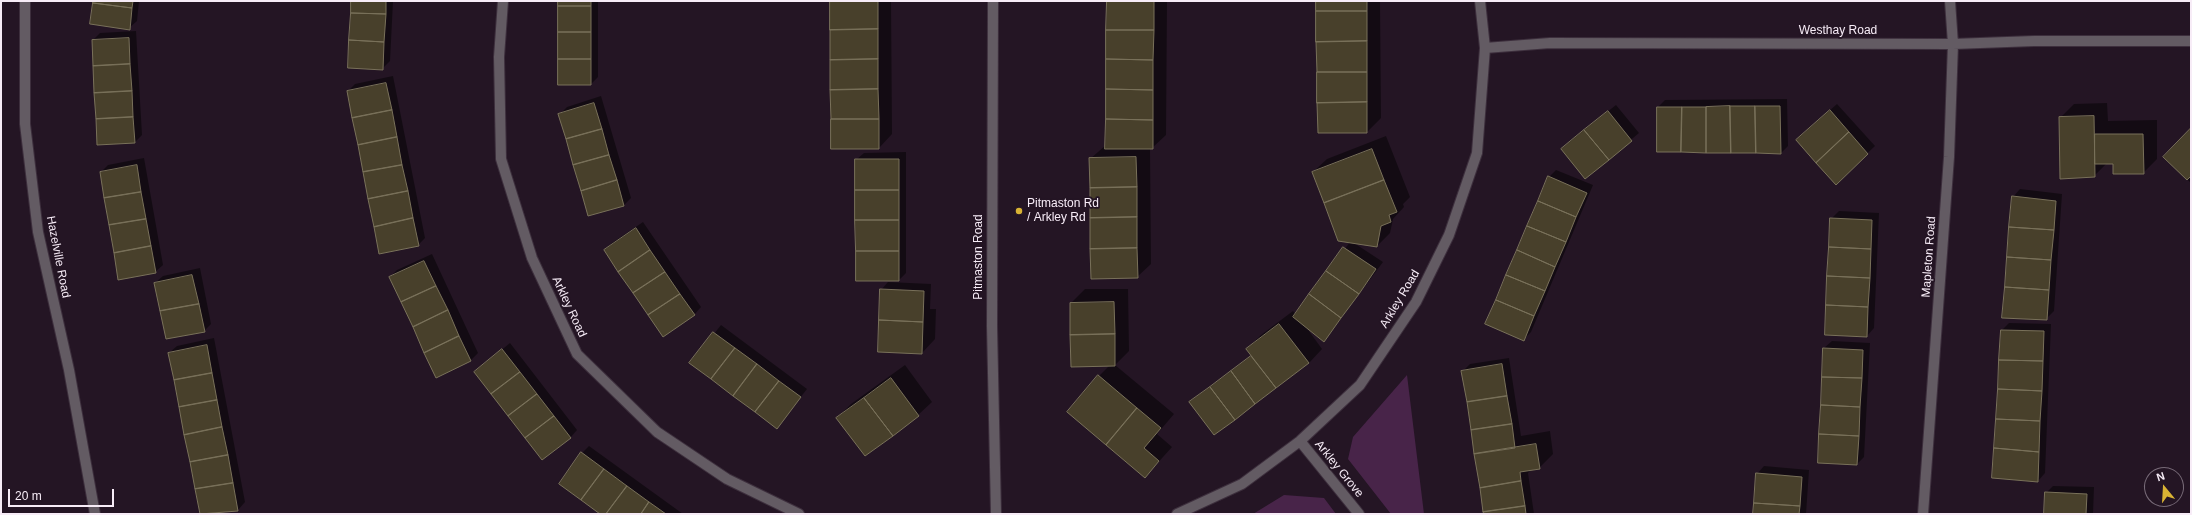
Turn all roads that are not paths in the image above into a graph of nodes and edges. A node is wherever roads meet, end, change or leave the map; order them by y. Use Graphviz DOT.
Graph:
graph roads {
  1 [pos="25,1"];
  2 [pos="503,1"];
  3 [pos="993,1"];
  4 [pos="1480,1"];
  5 [pos="1950,1"];
  6 [pos="2191,41"];
  7 [pos="1953,44"];
  8 [pos="1486,48"];
  9 [pos="1300,441"];
  10 [pos="95,514"];
  11 [pos="799,514"];
  12 [pos="996,514"];
  13 [pos="1177,514"];
  14 [pos="1358,514"];
  15 [pos="1923,514"];
  1 -- 10 [label="street, Hazelville Road"];
  2 -- 11 [label="street, Arkley Road"];
  3 -- 12 [label="street, Pitmaston Road"];
  4 -- 8 [label="street, Arkley Road"];
  5 -- 7 [label="street, Mapleton Road"];
  6 -- 7 [label="street, Westhay Road"];
  7 -- 8 [label="street, Westhay Road"];
  7 -- 15 [label="street, Mapleton Road"];
  8 -- 9 [label="street, Arkley Road"];
  9 -- 13 [label="street, Arkley Road"];
  9 -- 14 [label="street, Arkley Grove"];
}
